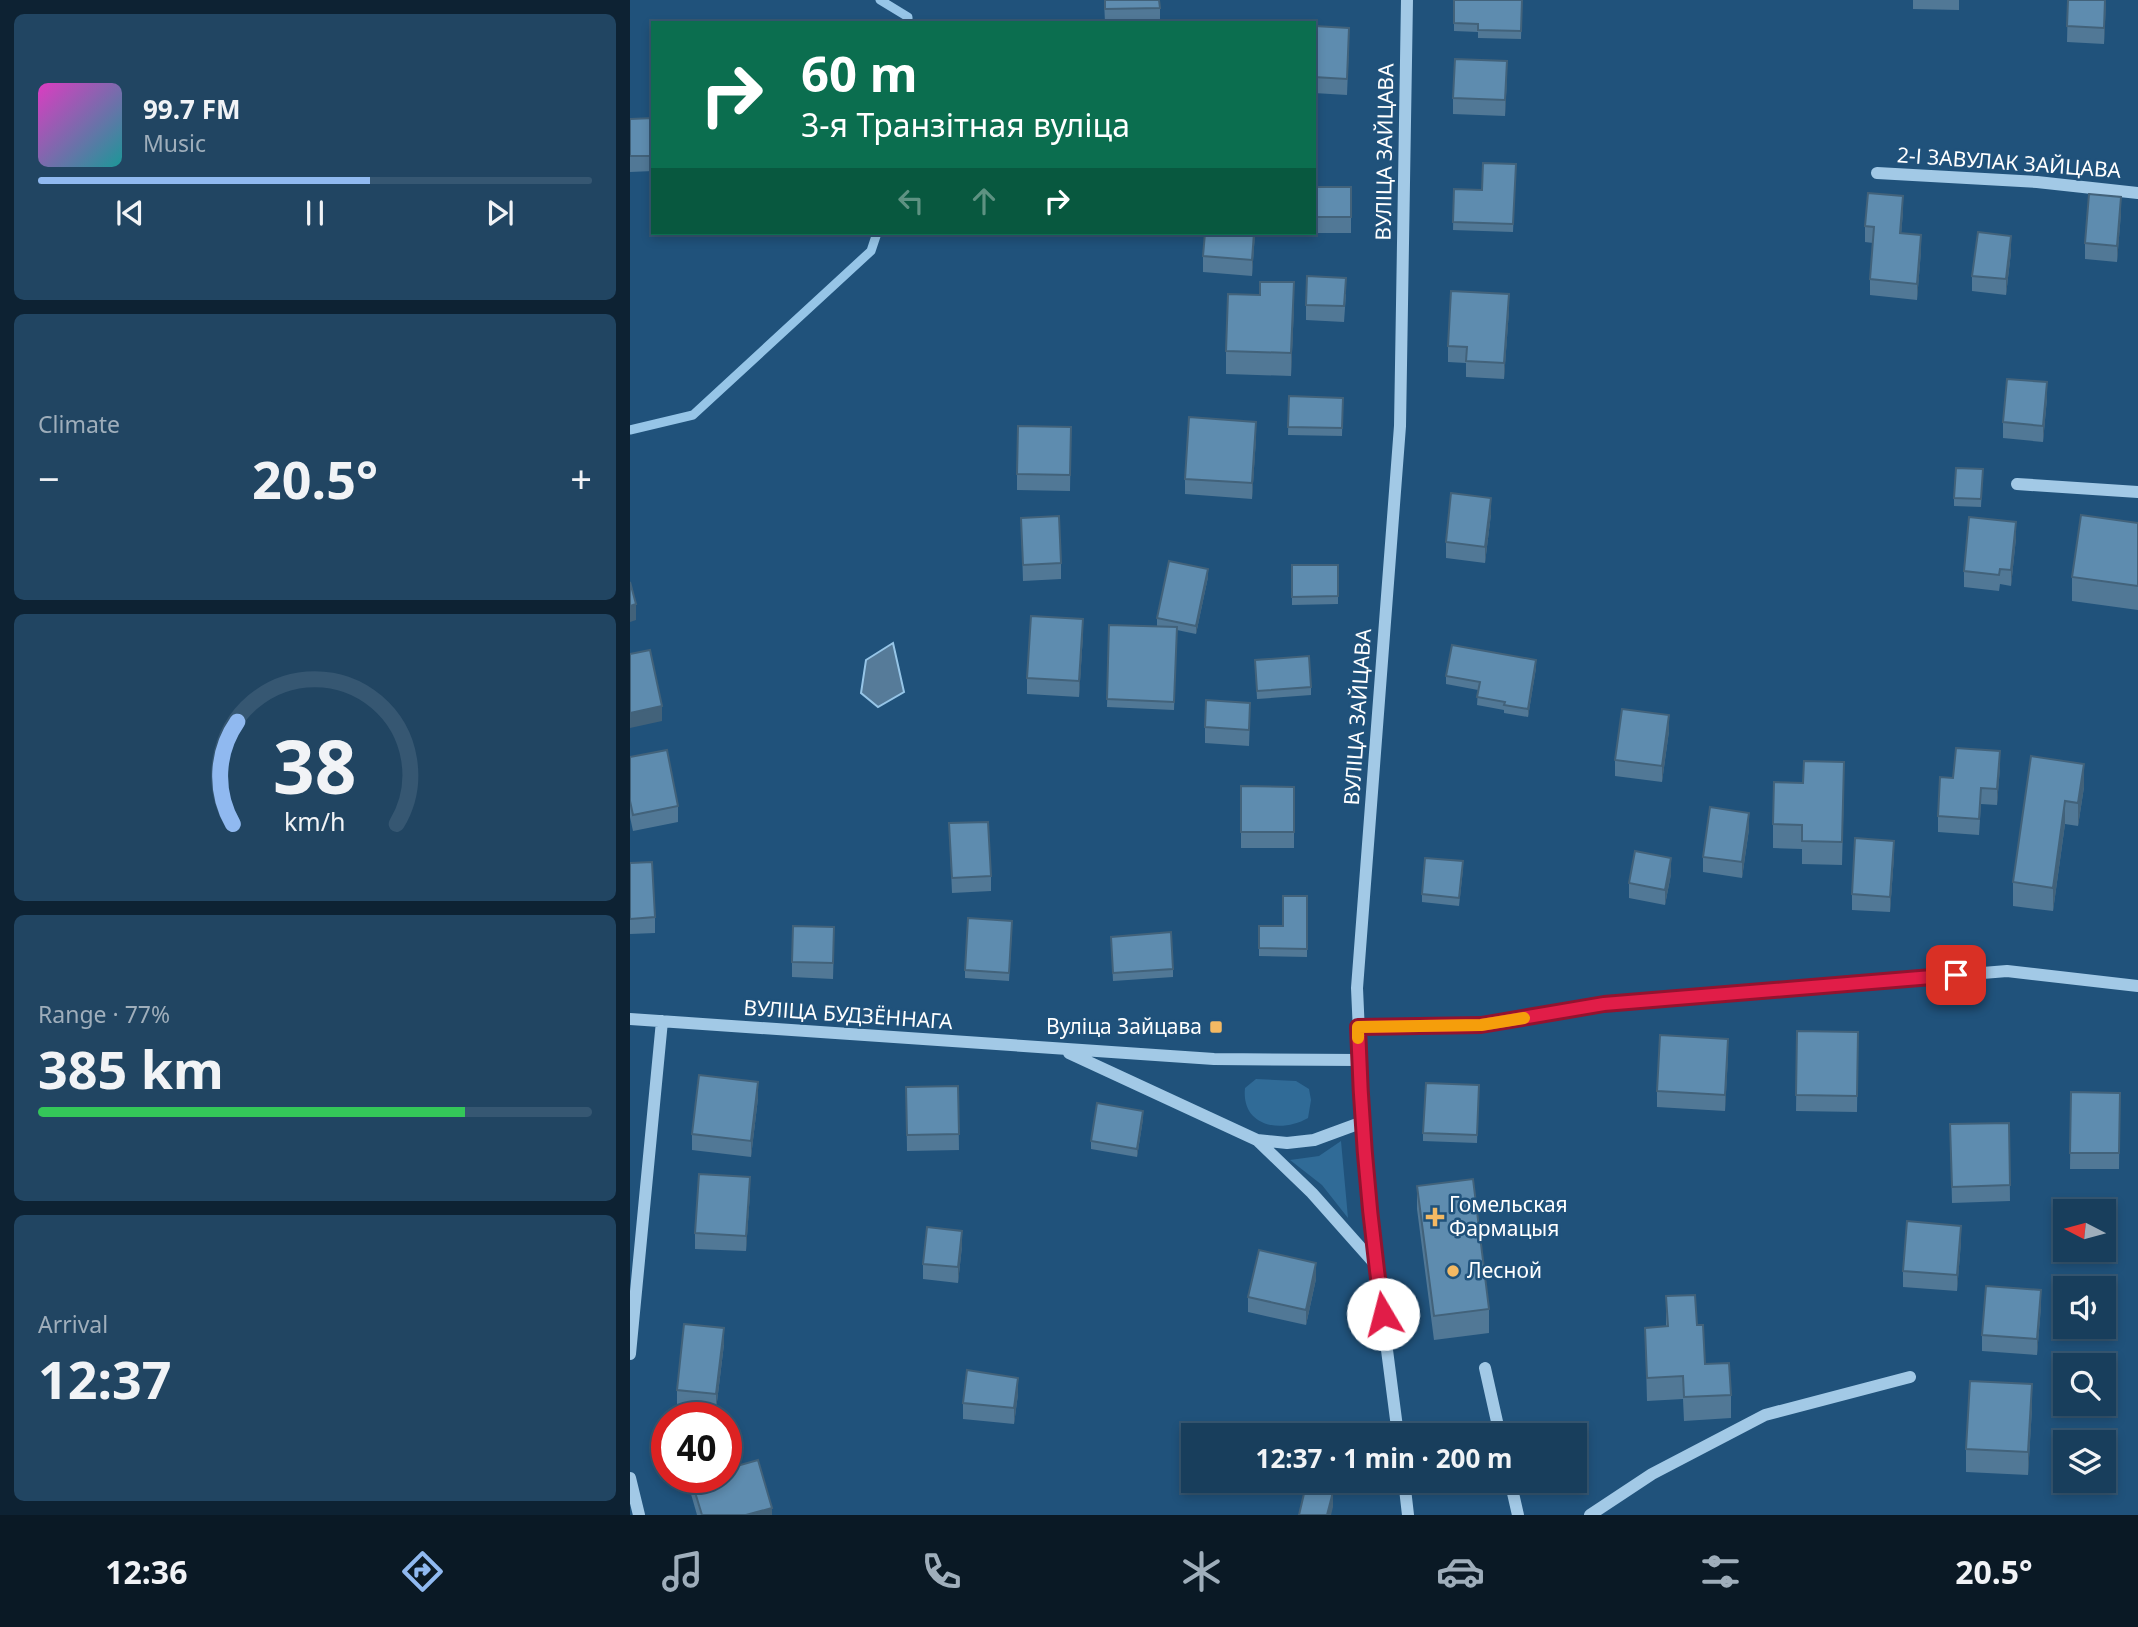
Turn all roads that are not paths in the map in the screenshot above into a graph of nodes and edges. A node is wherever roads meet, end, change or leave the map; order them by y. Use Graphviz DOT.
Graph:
graph roads {
  1 [pos="1407,0"];
  2 [pos="1877,173"];
  3 [pos="2138,192"];
  4 [pos="2017,484"];
  5 [pos="2138,492"];
  6 [pos="2138,986"];
  7 [pos="630,1018"];
  8 [pos="662,1021"];
  9 [pos="1358,1027"];
  10 [pos="1063,1050"];
  11 [pos="1359,1060"];
  12 [pos="1363,1122"];
  13 [pos="1257,1140"];
  14 [pos="1376,1265"];
  15 [pos="630,1354"];
  16 [pos="1485,1368"];
  17 [pos="1910,1377"];
  18 [pos="1396,1423"];
  19 [pos="1497,1423"];
  20 [pos="630,1478"];
  21 [pos="1405,1493"];
  22 [pos="1513,1493"];
  23 [pos="639,1515"];
  24 [pos="1408,1515"];
  25 [pos="1518,1515"];
  26 [pos="1590,1515"];
  1 -- 9 [label="street, ВУЛІЦА ЗАЙЦАВА"];
  2 -- 3 [label="street, 2-І ЗАВУЛАК ЗАЙЦАВА"];
  4 -- 5 [label="street"];
  6 -- 9 [label="street"];
  7 -- 8 [label="street, ВУЛІЦА БУДЗЁННАГА"];
  8 -- 10 [label="street, ВУЛІЦА БУДЗЁННАГА"];
  8 -- 15 [label="street"];
  9 -- 11 [label="street, ВУЛІЦА ЗАЙЦАВА"];
  10 -- 11 [label="street, ВУЛІЦА БУДЗЁННАГА"];
  10 -- 13 [label="street, ВУЛІЦА БУДЗЁННАГА"];
  11 -- 12 [label="street, ВУЛІЦА ЗАЙЦАВА"];
  12 -- 13 [label="street, ВУЛІЦА БУДЗЁННАГА"];
  12 -- 14 [label="street, ВУЛІЦА ЗАЙЦАВА"];
  13 -- 14 [label="street"];
  14 -- 18 [label="street, ВУЛІЦА ЗАЙЦАВА"];
  16 -- 19 [label="street"];
  17 -- 26 [label="street"];
  20 -- 23 [label="street"];
  21 -- 24 [label="street"];
  22 -- 25 [label="street"];
}
